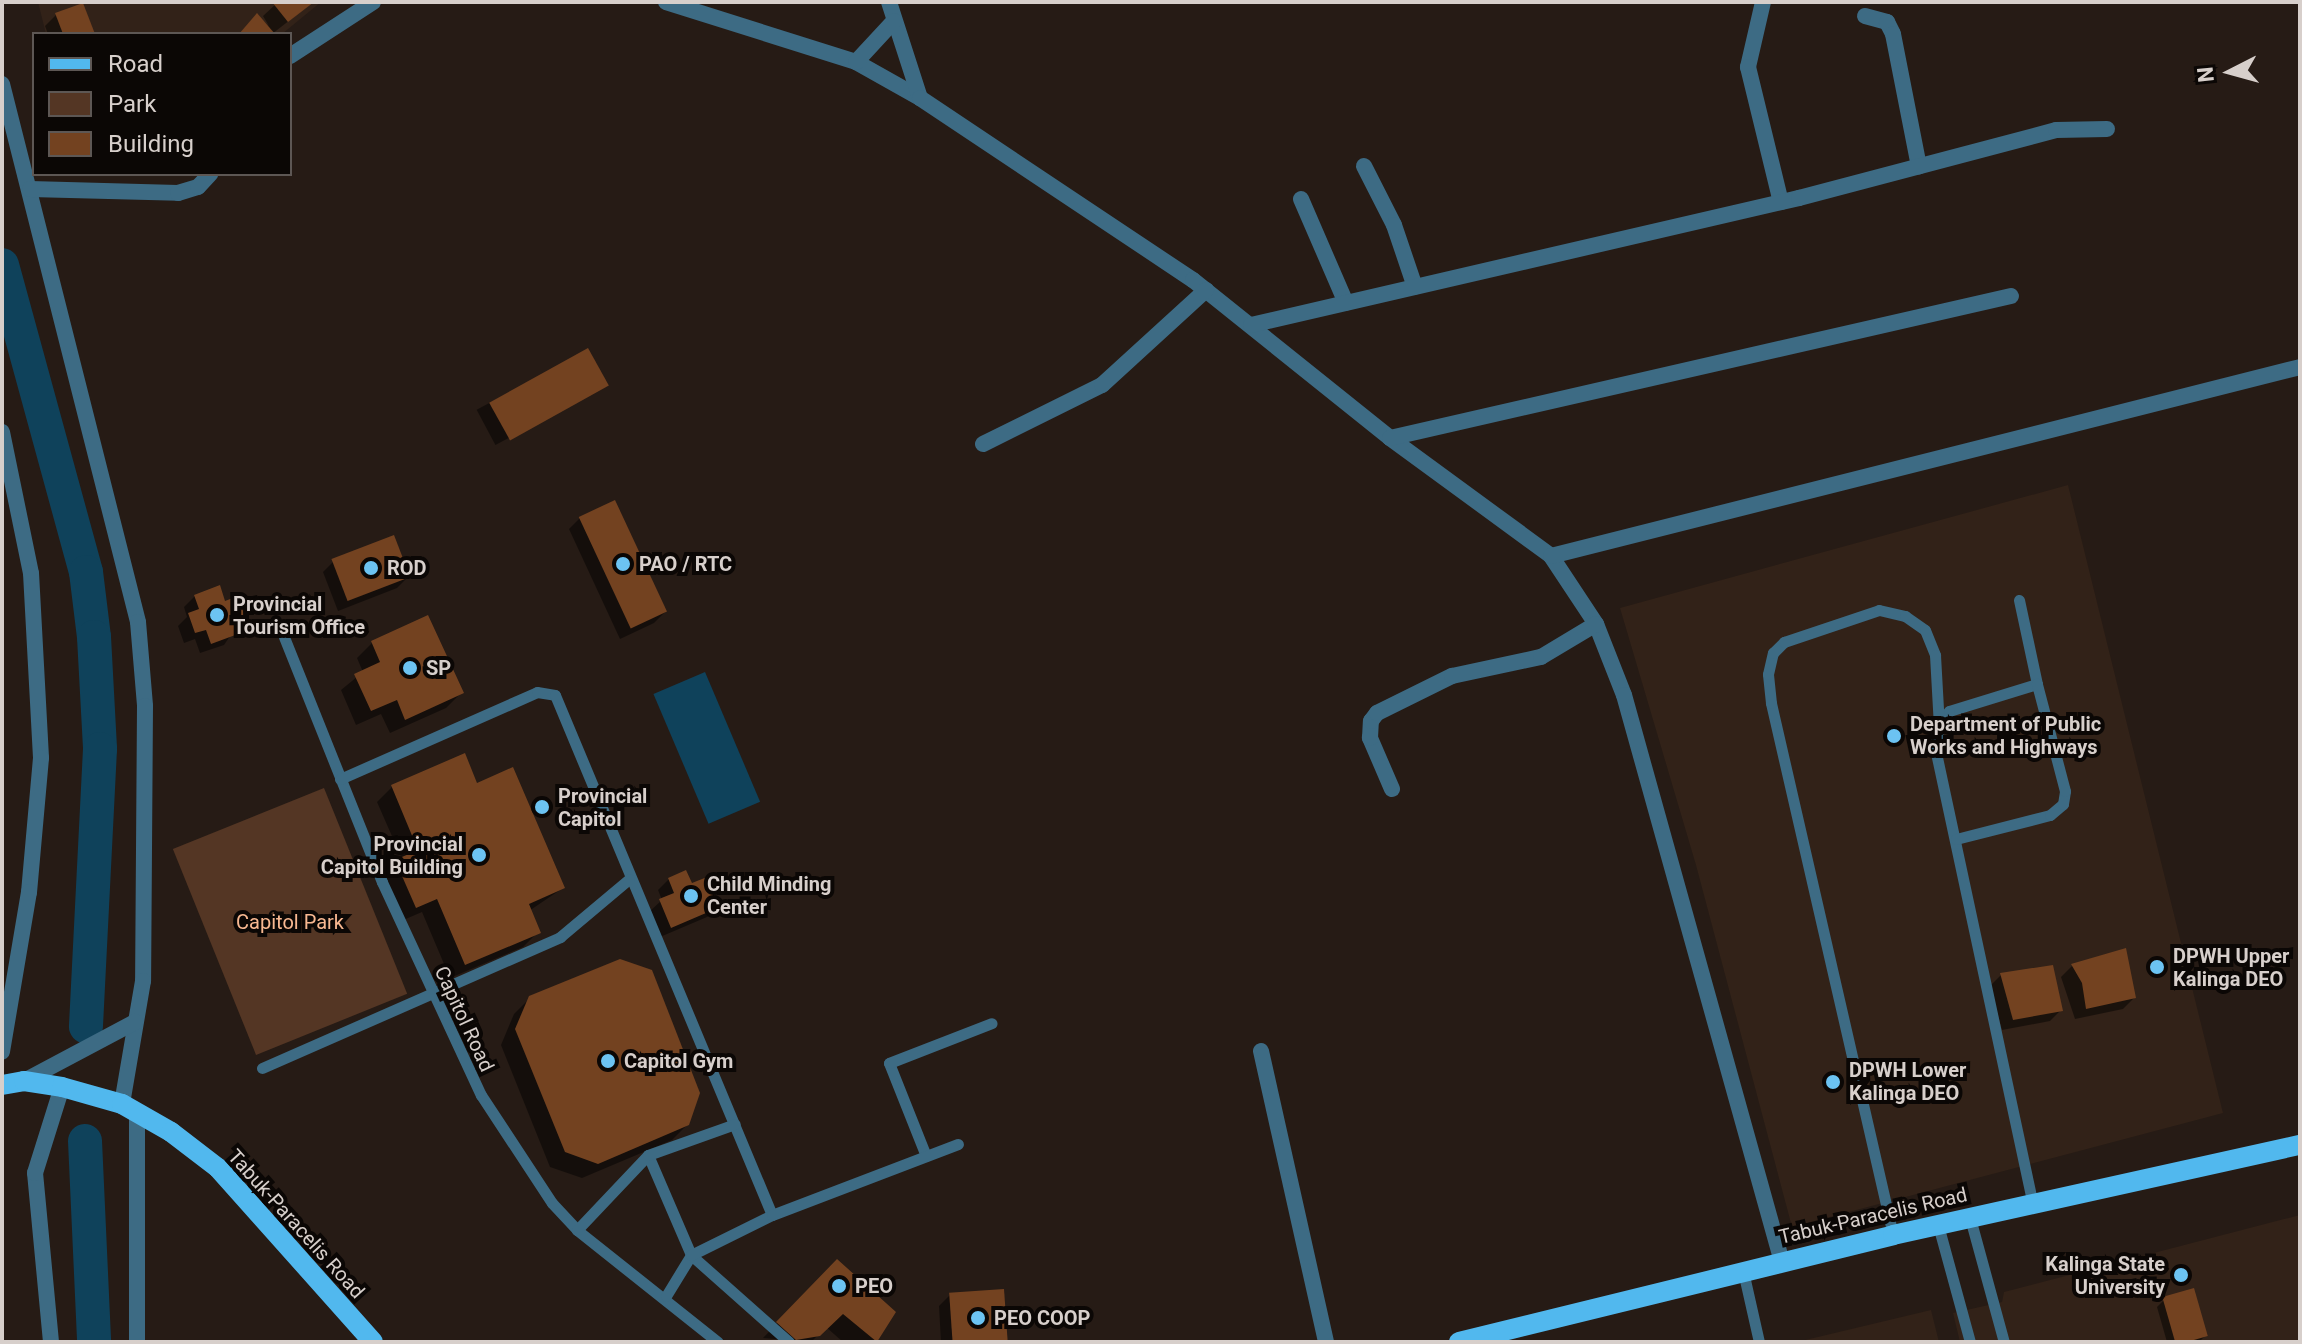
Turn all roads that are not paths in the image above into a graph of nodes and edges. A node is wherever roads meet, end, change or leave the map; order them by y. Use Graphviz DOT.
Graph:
graph roads {
  1 [pos="373,2"];
  2 [pos="666,2"];
  3 [pos="889,2"];
  4 [pos="1763,2"];
  5 [pos="1865,16"];
  6 [pos="894,21"];
  7 [pos="292,54"];
  8 [pos="856,62"];
  9 [pos="2,84"];
  10 [pos="920,98"];
  11 [pos="2107,129"];
  12 [pos="1364,166"];
  13 [pos="1919,166"];
  14 [pos="208,176"];
  15 [pos="30,189"];
  16 [pos="1301,199"];
  17 [pos="1781,202"];
  18 [pos="1415,287"];
  19 [pos="1206,290"];
  20 [pos="2011,296"];
  21 [pos="1346,303"];
  22 [pos="1251,325"];
  23 [pos="2300,367"];
  24 [pos="2,432"];
  25 [pos="1390,438"];
  26 [pos="983,444"];
  27 [pos="1551,556"];
  28 [pos="2019,600"];
  29 [pos="1596,624"];
  30 [pos="284,637"];
  31 [pos="2037,684"];
  32 [pos="1939,727"];
  33 [pos="340,779"];
  34 [pos="1392,789"];
  35 [pos="1956,839"];
  36 [pos="629,879"];
  37 [pos="430,990"];
  38 [pos="135,1022"];
  39 [pos="992,1023"];
  40 [pos="1261,1051"];
  41 [pos="2,1052"];
  42 [pos="262,1068"];
  43 [pos="24,1081"];
  44 [pos="2,1085"];
  45 [pos="62,1087"];
  46 [pos="129,1109"];
  47 [pos="735,1124"];
  48 [pos="958,1144"];
  49 [pos="2300,1145"];
  50 [pos="648,1155"];
  51 [pos="926,1156"];
  52 [pos="2033,1204"];
  53 [pos="772,1215"];
  54 [pos="1970,1218"];
  55 [pos="1938,1225"];
  56 [pos="577,1230"];
  57 [pos="1893,1235"];
  58 [pos="691,1255"];
  59 [pos="1782,1262"];
  60 [pos="1743,1271"];
  61 [pos="666,1296"];
  62 [pos="51,1342"];
  63 [pos="137,1342"];
  64 [pos="373,1342"];
  65 [pos="718,1342"];
  66 [pos="789,1342"];
  67 [pos="1326,1342"];
  68 [pos="1459,1342"];
  69 [pos="1759,1342"];
  70 [pos="1970,1342"];
  71 [pos="2004,1342"];
  1 -- 7 [label="street"];
  2 -- 8 [label="street"];
  3 -- 6 [label="street"];
  4 -- 17 [label="street"];
  5 -- 13 [label="street"];
  6 -- 8 [label="street"];
  6 -- 10 [label="street"];
  8 -- 10 [label="street"];
  9 -- 15 [label="street"];
  10 -- 19 [label="street"];
  11 -- 13 [label="street"];
  12 -- 18 [label="street"];
  13 -- 17 [label="street"];
  14 -- 15 [label="street"];
  15 -- 38 [label="street"];
  16 -- 21 [label="street"];
  17 -- 18 [label="street"];
  18 -- 21 [label="street"];
  19 -- 22 [label="street"];
  19 -- 26 [label="street"];
  20 -- 25 [label="street"];
  21 -- 22 [label="street"];
  22 -- 25 [label="street"];
  23 -- 27 [label="street"];
  24 -- 41 [label="street"];
  25 -- 27 [label="street"];
  27 -- 29 [label="street"];
  28 -- 31 [label="lane"];
  29 -- 34 [label="street"];
  29 -- 59 [label="street"];
  30 -- 33 [label="lane, Capitol Road"];
  31 -- 32 [label="lane"];
  31 -- 35 [label="lane"];
  32 -- 35 [label="lane"];
  32 -- 57 [label="lane"];
  33 -- 36 [label="lane"];
  33 -- 37 [label="lane, Capitol Road"];
  35 -- 52 [label="lane"];
  36 -- 37 [label="lane"];
  36 -- 47 [label="lane"];
  37 -- 42 [label="lane"];
  37 -- 56 [label="lane, Capitol Road"];
  38 -- 43 [label="street"];
  38 -- 46 [label="street"];
  39 -- 51 [label="lane"];
  40 -- 67 [label="street"];
  43 -- 44 [label="main road, Tabuk-Paracelis Road"];
  43 -- 45 [label="main road, Tabuk-Paracelis Road"];
  45 -- 46 [label="main road, Tabuk-Paracelis Road"];
  45 -- 62 [label="street"];
  46 -- 63 [label="street"];
  46 -- 64 [label="main road, Tabuk-Paracelis Road"];
  47 -- 50 [label="lane"];
  47 -- 53 [label="lane"];
  48 -- 51 [label="lane"];
  49 -- 52 [label="main road, Tabuk-Paracelis Road"];
  50 -- 56 [label="lane"];
  50 -- 58 [label="lane"];
  51 -- 53 [label="lane"];
  52 -- 54 [label="main road, Tabuk-Paracelis Road"];
  53 -- 58 [label="lane"];
  54 -- 55 [label="main road, Tabuk-Paracelis Road"];
  54 -- 71 [label="lane"];
  55 -- 57 [label="main road, Tabuk-Paracelis Road"];
  55 -- 70 [label="lane"];
  56 -- 61 [label="lane, Capitol Road"];
  57 -- 59 [label="main road, Tabuk-Paracelis Road"];
  58 -- 61 [label="lane"];
  58 -- 66 [label="lane"];
  59 -- 60 [label="main road, Tabuk-Paracelis Road"];
  60 -- 68 [label="main road, Tabuk-Paracelis Road"];
  60 -- 69 [label="lane"];
  61 -- 65 [label="lane, Capitol Road"];
}
